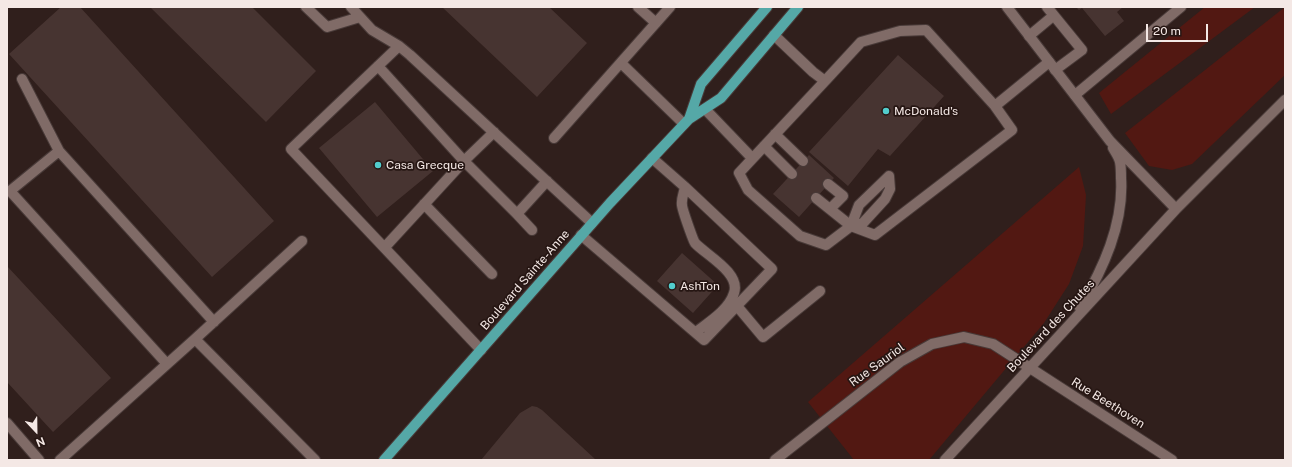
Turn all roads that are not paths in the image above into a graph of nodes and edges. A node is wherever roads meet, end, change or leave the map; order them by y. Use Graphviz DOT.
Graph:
graph roads {
  1 [pos="306,7"];
  2 [pos="351,7"];
  3 [pos="638,7"];
  4 [pos="670,7"];
  5 [pos="767,7"];
  6 [pos="1007,7"];
  7 [pos="1047,7"];
  8 [pos="1181,7"];
  9 [pos="798,8"];
  10 [pos="1053,16"];
  11 [pos="360,17"];
  12 [pos="656,23"];
  13 [pos="774,35"];
  14 [pos="1029,36"];
  15 [pos="399,46"];
  16 [pos="1049,62"];
  17 [pos="620,63"];
  18 [pos="378,66"];
  19 [pos="1055,70"];
  20 [pos="22,79"];
  21 [pos="825,81"];
  22 [pos="1075,95"];
  23 [pos="1285,100"];
  24 [pos="994,106"];
  25 [pos="705,109"];
  26 [pos="687,122"];
  27 [pos="494,132"];
  28 [pos="775,134"];
  29 [pos="554,138"];
  30 [pos="1110,141"];
  31 [pos="764,146"];
  32 [pos="59,151"];
  33 [pos="652,158"];
  34 [pos="752,158"];
  35 [pos="464,161"];
  36 [pos="803,162"];
  37 [pos="792,174"];
  38 [pos="547,181"];
  39 [pos="828,184"];
  40 [pos="685,187"];
  41 [pos="816,198"];
  42 [pos="424,204"];
  43 [pos="830,209"];
  44 [pos="1176,209"];
  45 [pos="517,214"];
  46 [pos="592,223"];
  47 [pos="851,226"];
  48 [pos="532,230"];
  49 [pos="581,235"];
  50 [pos="302,241"];
  51 [pos="385,247"];
  52 [pos="492,274"];
  53 [pos="820,291"];
  54 [pos="737,306"];
  55 [pos="214,322"];
  56 [pos="1067,328"];
  57 [pos="696,332"];
  58 [pos="195,340"];
  59 [pos="481,350"];
  60 [pos="167,364"];
  61 [pos="1029,369"];
  62 [pos="7,423"];
  63 [pos="39,460"];
  64 [pos="60,460"];
  65 [pos="315,460"];
  66 [pos="384,460"];
  67 [pos="775,460"];
  68 [pos="945,460"];
  69 [pos="1172,460"];
  1 -- 11 [label="street"];
  2 -- 11 [label="street"];
  3 -- 12 [label="street"];
  4 -- 12 [label="street"];
  5 -- 26 [label="main road, Boulevard Sainte-Anne"];
  6 -- 14 [label="street"];
  7 -- 10 [label="street"];
  8 -- 22 [label="street"];
  9 -- 13 [label="main road, Boulevard Sainte-Anne"];
  10 -- 14 [label="street"];
  10 -- 19 [label="street"];
  11 -- 15 [label="street"];
  12 -- 17 [label="street"];
  13 -- 21 [label="street"];
  13 -- 25 [label="main road, Boulevard Sainte-Anne"];
  14 -- 16 [label="street"];
  15 -- 18 [label="street"];
  15 -- 27 [label="street"];
  16 -- 19 [label="street"];
  16 -- 24 [label="street"];
  17 -- 26 [label="street"];
  17 -- 29 [label="street"];
  18 -- 35 [label="street"];
  18 -- 51 [label="street"];
  19 -- 22 [label="street"];
  20 -- 32 [label="street"];
  21 -- 24 [label="street"];
  21 -- 28 [label="street"];
  22 -- 30 [label="street"];
  23 -- 44 [label="street, Boulevard des Chutes"];
  24 -- 47 [label="street"];
  25 -- 26 [label="main road, Boulevard Sainte-Anne"];
  25 -- 34 [label="street"];
  26 -- 33 [label="main road, Boulevard Sainte-Anne"];
  27 -- 35 [label="street"];
  27 -- 38 [label="street"];
  28 -- 31 [label="street"];
  28 -- 36 [label="street"];
  30 -- 44 [label="street"];
  30 -- 56 [label="street"];
  31 -- 34 [label="street"];
  31 -- 37 [label="street"];
  32 -- 55 [label="street"];
  32 -- 60 [label="street"];
  33 -- 40 [label="street"];
  33 -- 46 [label="main road, Boulevard Sainte-Anne"];
  34 -- 47 [label="street"];
  35 -- 42 [label="street"];
  35 -- 45 [label="street"];
  38 -- 45 [label="street"];
  38 -- 46 [label="street"];
  39 -- 43 [label="street"];
  40 -- 54 [label="street"];
  40 -- 57 [label="street"];
  41 -- 43 [label="street"];
  42 -- 51 [label="street"];
  42 -- 52 [label="street"];
  43 -- 47 [label="street"];
  44 -- 56 [label="street, Boulevard des Chutes"];
  45 -- 48 [label="street"];
  46 -- 49 [label="main road, Boulevard Sainte-Anne"];
  47 -- 47 [label="street"];
  49 -- 57 [label="street"];
  49 -- 59 [label="main road, Boulevard Sainte-Anne"];
  50 -- 55 [label="street"];
  51 -- 59 [label="street"];
  53 -- 54 [label="street"];
  54 -- 57 [label="street"];
  55 -- 58 [label="street"];
  56 -- 61 [label="street, Boulevard des Chutes"];
  58 -- 60 [label="street"];
  58 -- 65 [label="street"];
  59 -- 66 [label="main road, Boulevard Sainte-Anne"];
  60 -- 64 [label="street"];
  61 -- 67 [label="street, Rue Sauriol"];
  61 -- 68 [label="street, Boulevard des Chutes"];
  61 -- 69 [label="street, Rue Beethoven"];
  62 -- 63 [label="street"];
}
